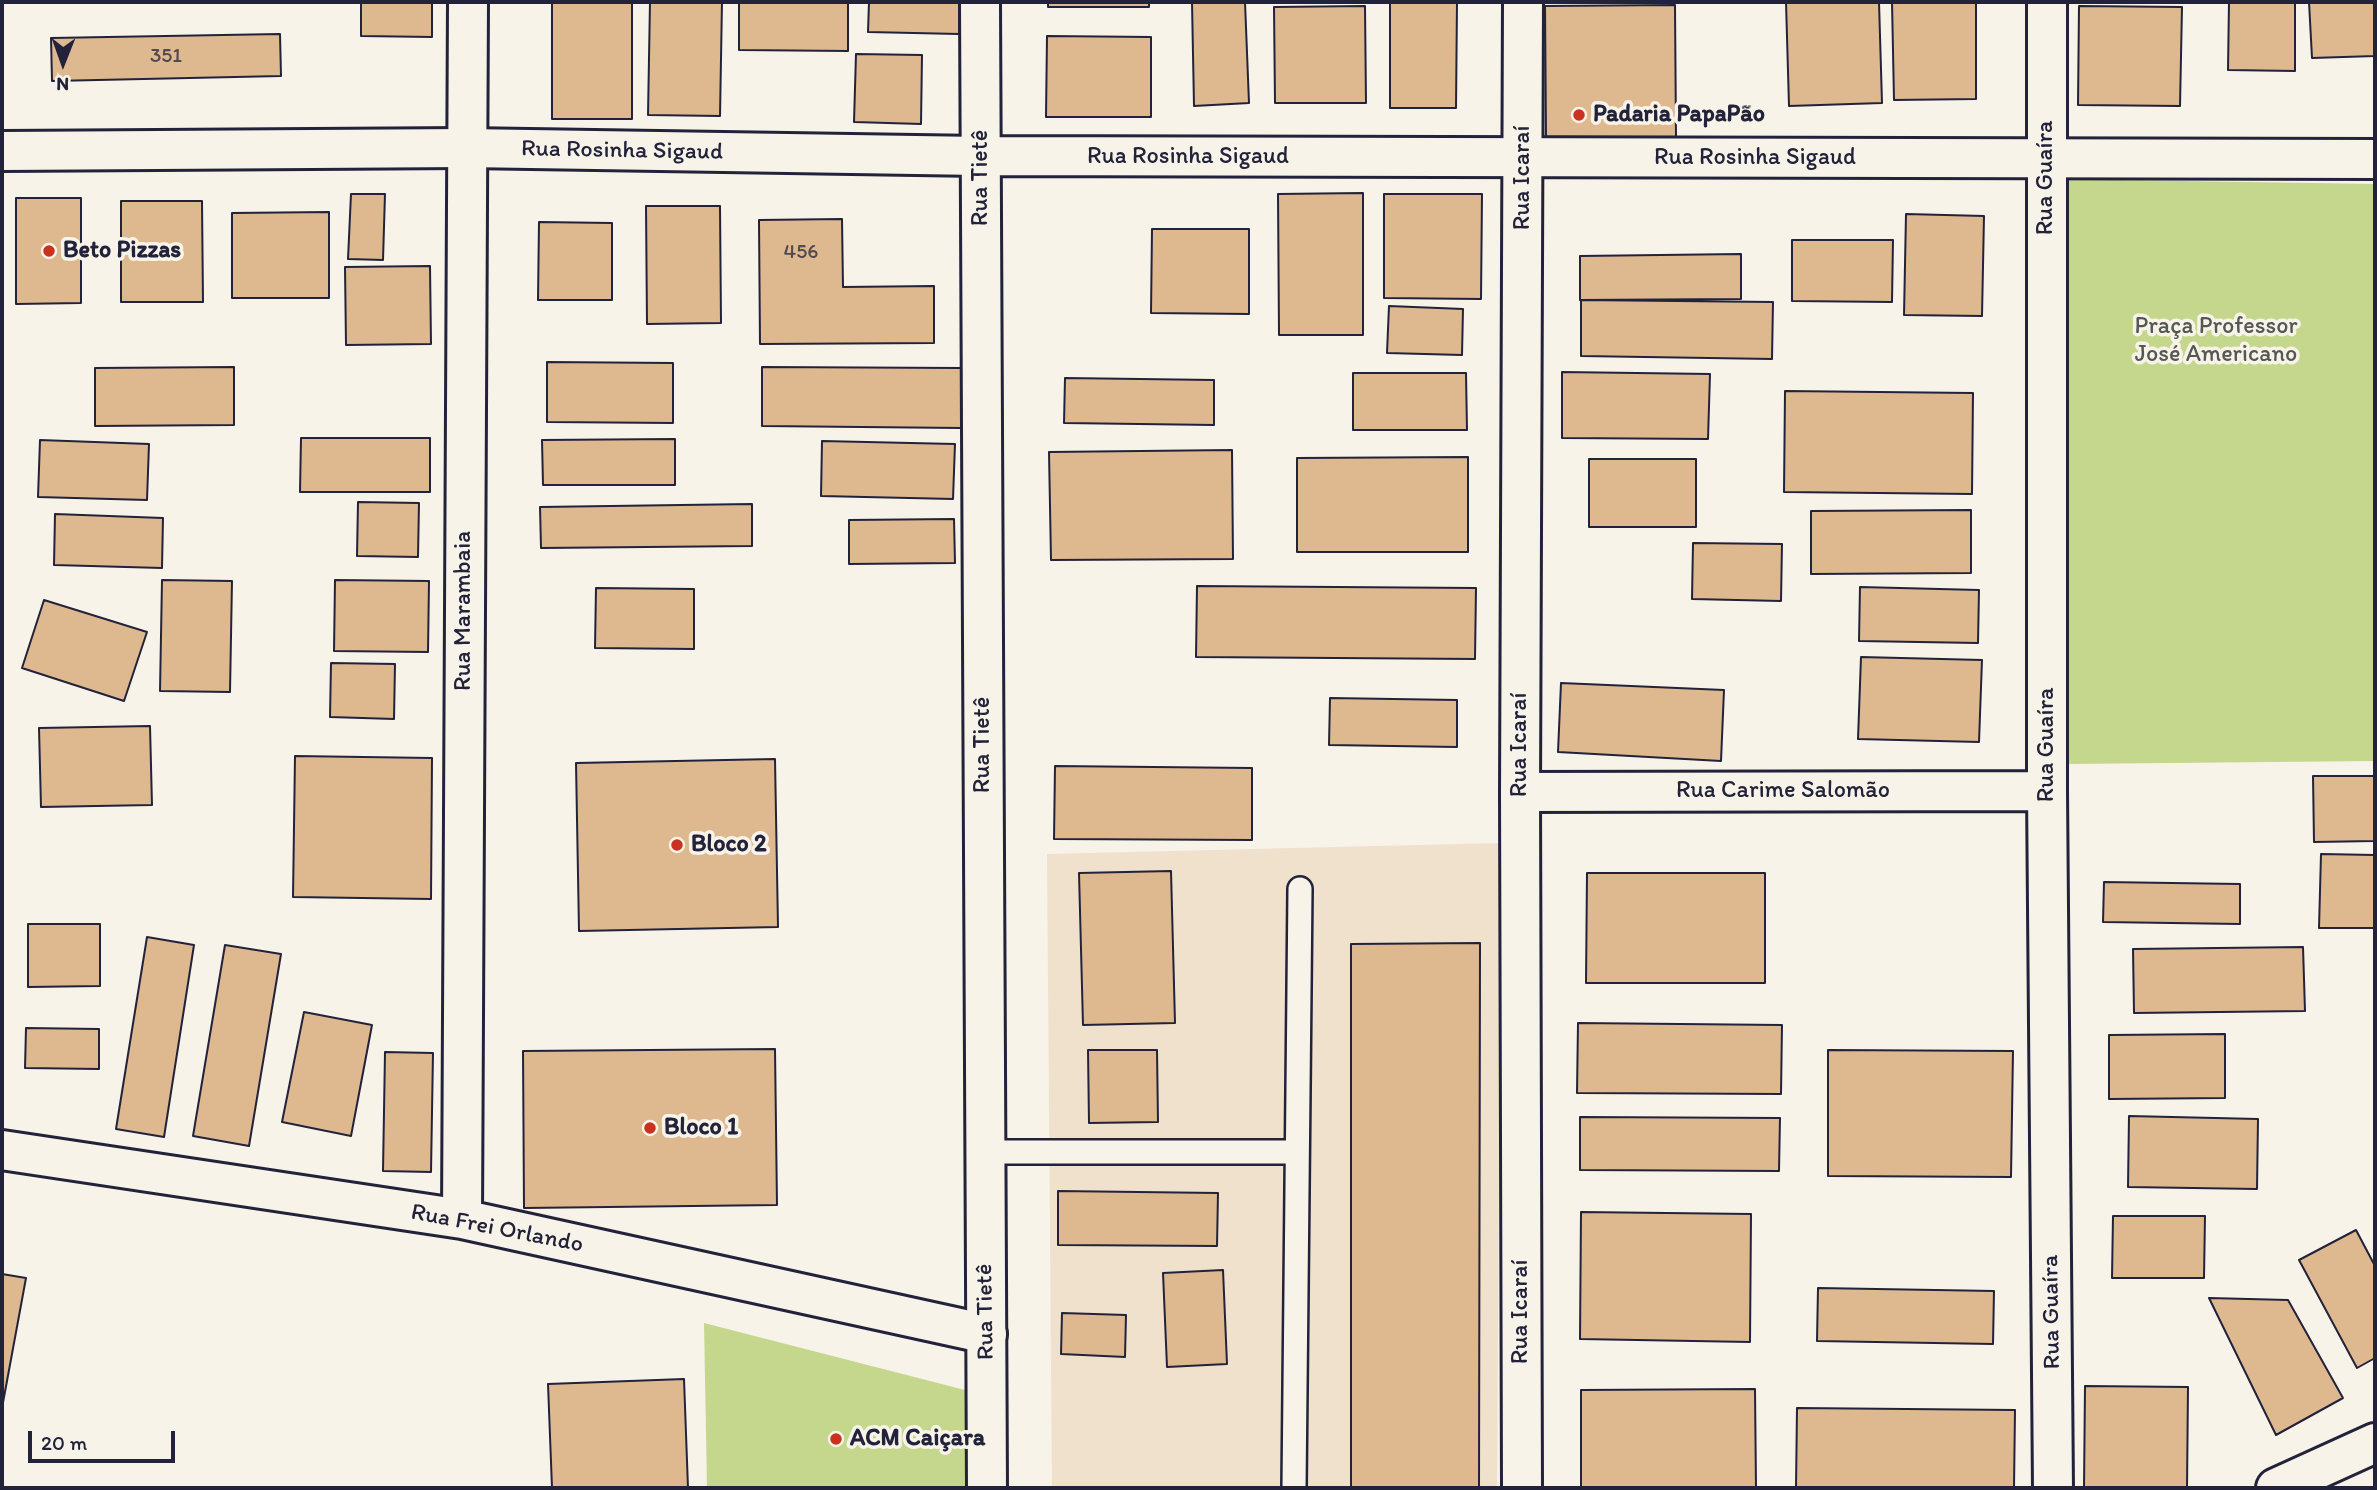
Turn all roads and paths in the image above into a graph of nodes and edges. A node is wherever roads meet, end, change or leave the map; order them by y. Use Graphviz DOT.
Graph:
graph roads {
  1 [pos="468,2"];
  2 [pos="980,2"];
  3 [pos="1523,2"];
  4 [pos="2046,2"];
  5 [pos="466,148"];
  6 [pos="2,150"];
  7 [pos="980,156"];
  8 [pos="2046,157"];
  9 [pos="1523,159"];
  10 [pos="2375,159"];
  11 [pos="2047,791"];
  12 [pos="1520,792"];
  13 [pos="1300,889"];
  14 [pos="2,1150"];
  15 [pos="985,1152"];
  16 [pos="1297,1152"];
  17 [pos="462,1220"];
  18 [pos="987,1334"];
  19 [pos="2375,1443"];
  20 [pos="987,1488"];
  21 [pos="1294,1488"];
  22 [pos="1522,1488"];
  23 [pos="2053,1488"];
  24 [pos="2276,1488"];
  1 -- 5 [label="street, Rua Marambaia"];
  2 -- 7 [label="street, Rua Tietê"];
  3 -- 9 [label="street, Rua Icaraí"];
  4 -- 8 [label="street, Rua Guaíra"];
  5 -- 6 [label="street, Rua Rosinha Sigaud"];
  5 -- 7 [label="street, Rua Rosinha Sigaud"];
  5 -- 17 [label="street, Rua Marambaia"];
  7 -- 9 [label="street, Rua Rosinha Sigaud"];
  7 -- 15 [label="street, Rua Tietê"];
  8 -- 9 [label="street, Rua Rosinha Sigaud"];
  8 -- 10 [label="street, Rua Rosinha Sigaud"];
  8 -- 11 [label="street, Rua Guaíra"];
  9 -- 12 [label="street, Rua Icaraí"];
  11 -- 12 [label="street, Rua Carime Salomão"];
  11 -- 23 [label="street, Rua Guaíra"];
  12 -- 22 [label="street, Rua Icaraí"];
  13 -- 16 [label="lane"];
  14 -- 17 [label="street, Rua Frei Orlando"];
  15 -- 16 [label="lane"];
  15 -- 18 [label="street, Rua Tietê"];
  16 -- 21 [label="lane"];
  17 -- 18 [label="street, Rua Frei Orlando"];
  18 -- 20 [label="street, Rua Tietê"];
  19 -- 24 [label="street"];
}
